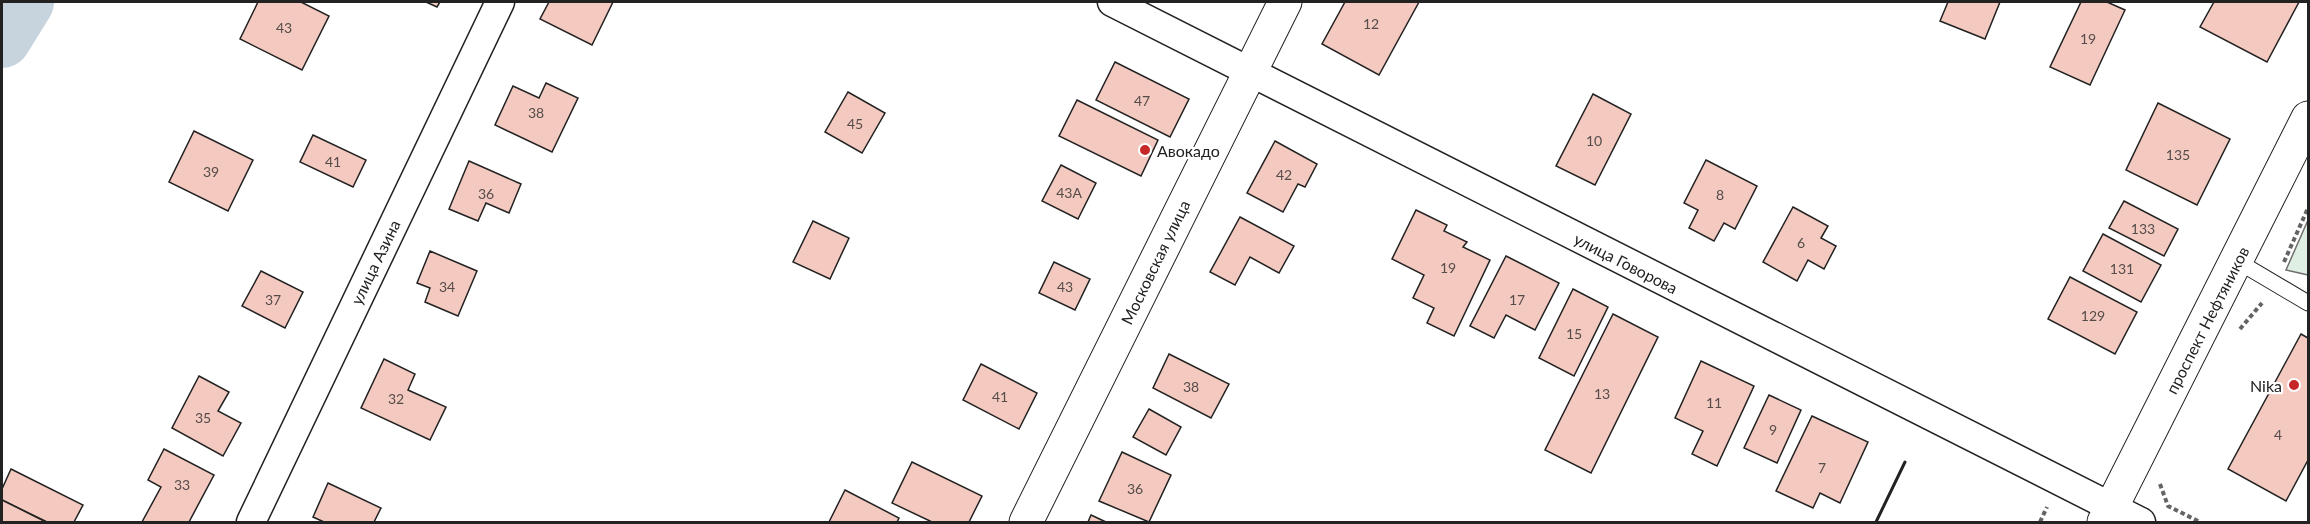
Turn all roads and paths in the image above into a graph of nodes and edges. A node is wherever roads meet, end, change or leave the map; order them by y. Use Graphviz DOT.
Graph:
graph roads {
  1 [pos="500,2"];
  2 [pos="1112,2"];
  3 [pos="1285,2"];
  4 [pos="1249,72"];
  5 [pos="2308,117"];
  6 [pos="2308,218"];
  7 [pos="2302,221"];
  8 [pos="2237,261"];
  9 [pos="2308,303"];
  10 [pos="2160,484"];
  11 [pos="2108,515"];
  12 [pos="251,522"];
  13 [pos="1026,522"];
  14 [pos="2141,522"];
  15 [pos="2200,522"];
  1 -- 12 [label="street, улица Азина"];
  2 -- 4 [label="street, улица Говорова"];
  3 -- 4 [label="main road, Московская улица"];
  4 -- 11 [label="street, улица Говорова"];
  4 -- 13 [label="main road, Московская улица"];
  5 -- 8 [label="main road, проспект Нефтяников"];
  6 -- 7 [label="path"];
  8 -- 9 [label="lane"];
  8 -- 11 [label="main road, проспект Нефтяников"];
  10 -- 15 [label="path"];
  11 -- 14 [label="street, улица Говорова"];
}
